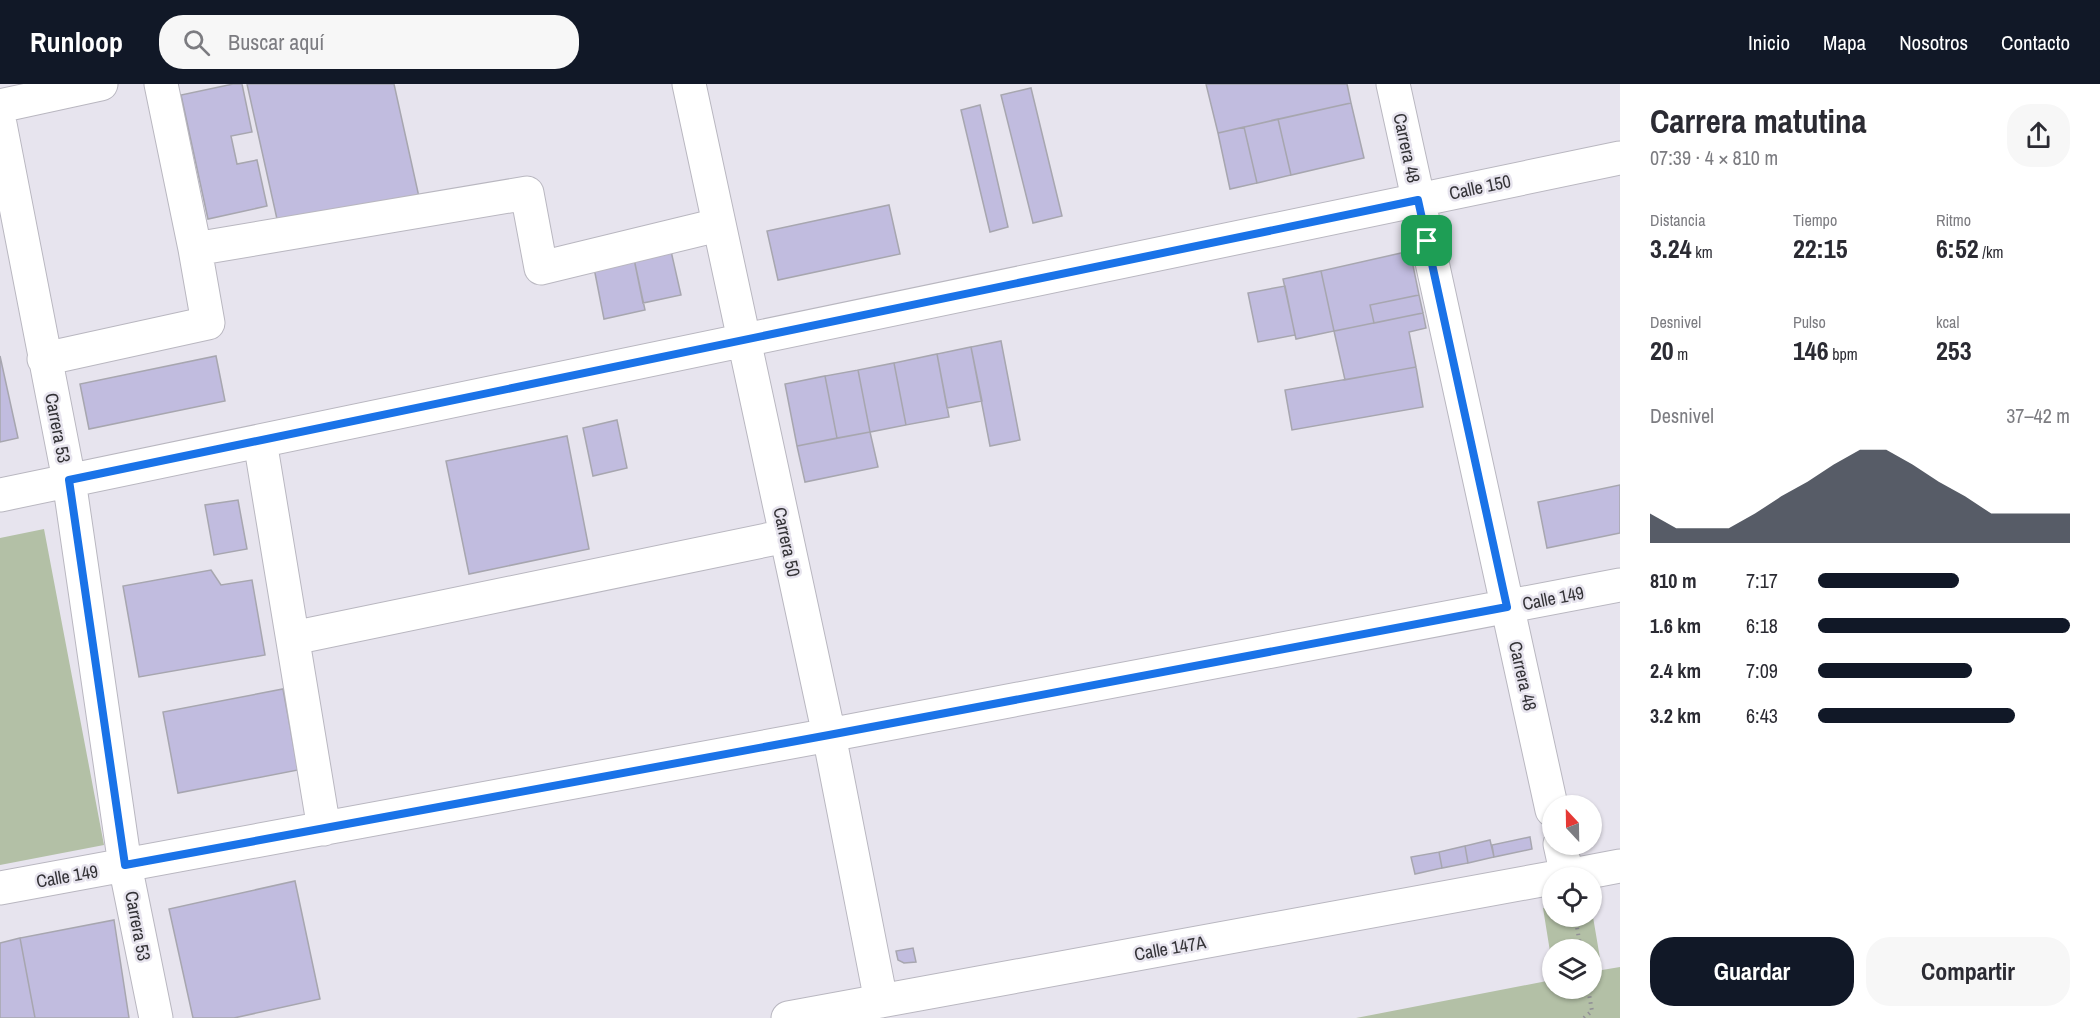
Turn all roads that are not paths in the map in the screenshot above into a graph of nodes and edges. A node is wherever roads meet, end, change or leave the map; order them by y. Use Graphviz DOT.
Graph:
graph roads {
  1 [pos="101,84"];
  2 [pos="161,84"];
  3 [pos="689,84"];
  4 [pos="1393,84"];
  5 [pos="0,106"];
  6 [pos="0,124"];
  7 [pos="1620,158"];
  8 [pos="1418,200"];
  9 [pos="718,225"];
  10 [pos="195,249"];
  11 [pos="744,340"];
  12 [pos="45,359"];
  13 [pos="260,441"];
  14 [pos="69,480"];
  15 [pos="0,495"];
  16 [pos="786,536"];
  17 [pos="1620,585"];
  18 [pos="1507,607"];
  19 [pos="293,638"];
  20 [pos="829,735"];
  21 [pos="1549,795"];
  22 [pos="324,829"];
  23 [pos="125,865"];
  24 [pos="1620,866"];
  25 [pos="1602,869"];
  26 [pos="1542,880"];
  27 [pos="0,888"];
  28 [pos="881,1001"];
  29 [pos="156,1018"];
  30 [pos="789,1018"];
  1 -- 5 [label="street"];
  2 -- 10 [label="street"];
  3 -- 9 [label="street, Carrera 50"];
  4 -- 8 [label="street, Carrera 48"];
  6 -- 12 [label="street, Carrera 53"];
  7 -- 8 [label="street, Calle 150"];
  8 -- 11 [label="street, Calle 150"];
  8 -- 18 [label="street, Carrera 48"];
  9 -- 10 [label="street"];
  9 -- 11 [label="street, Carrera 50"];
  10 -- 12 [label="street"];
  11 -- 13 [label="street, Calle 150"];
  11 -- 16 [label="street, Carrera 50"];
  12 -- 14 [label="street, Carrera 53"];
  13 -- 14 [label="street, Calle 150"];
  13 -- 19 [label="street"];
  14 -- 15 [label="street, Calle 150"];
  14 -- 23 [label="street, Carrera 53"];
  16 -- 19 [label="street"];
  16 -- 20 [label="street, Carrera 50"];
  17 -- 18 [label="street, Calle 149"];
  18 -- 20 [label="street, Calle 149"];
  18 -- 21 [label="street, Carrera 48"];
  19 -- 22 [label="street"];
  20 -- 22 [label="street, Calle 149"];
  20 -- 28 [label="street, Carrera 50"];
  22 -- 23 [label="street, Calle 149"];
  23 -- 27 [label="street, Calle 149"];
  23 -- 29 [label="street, Carrera 53"];
  24 -- 25 [label="street, Calle 147A"];
  26 -- 28 [label="street, Calle 147A"];
  28 -- 30 [label="street, Calle 147A"];
}
